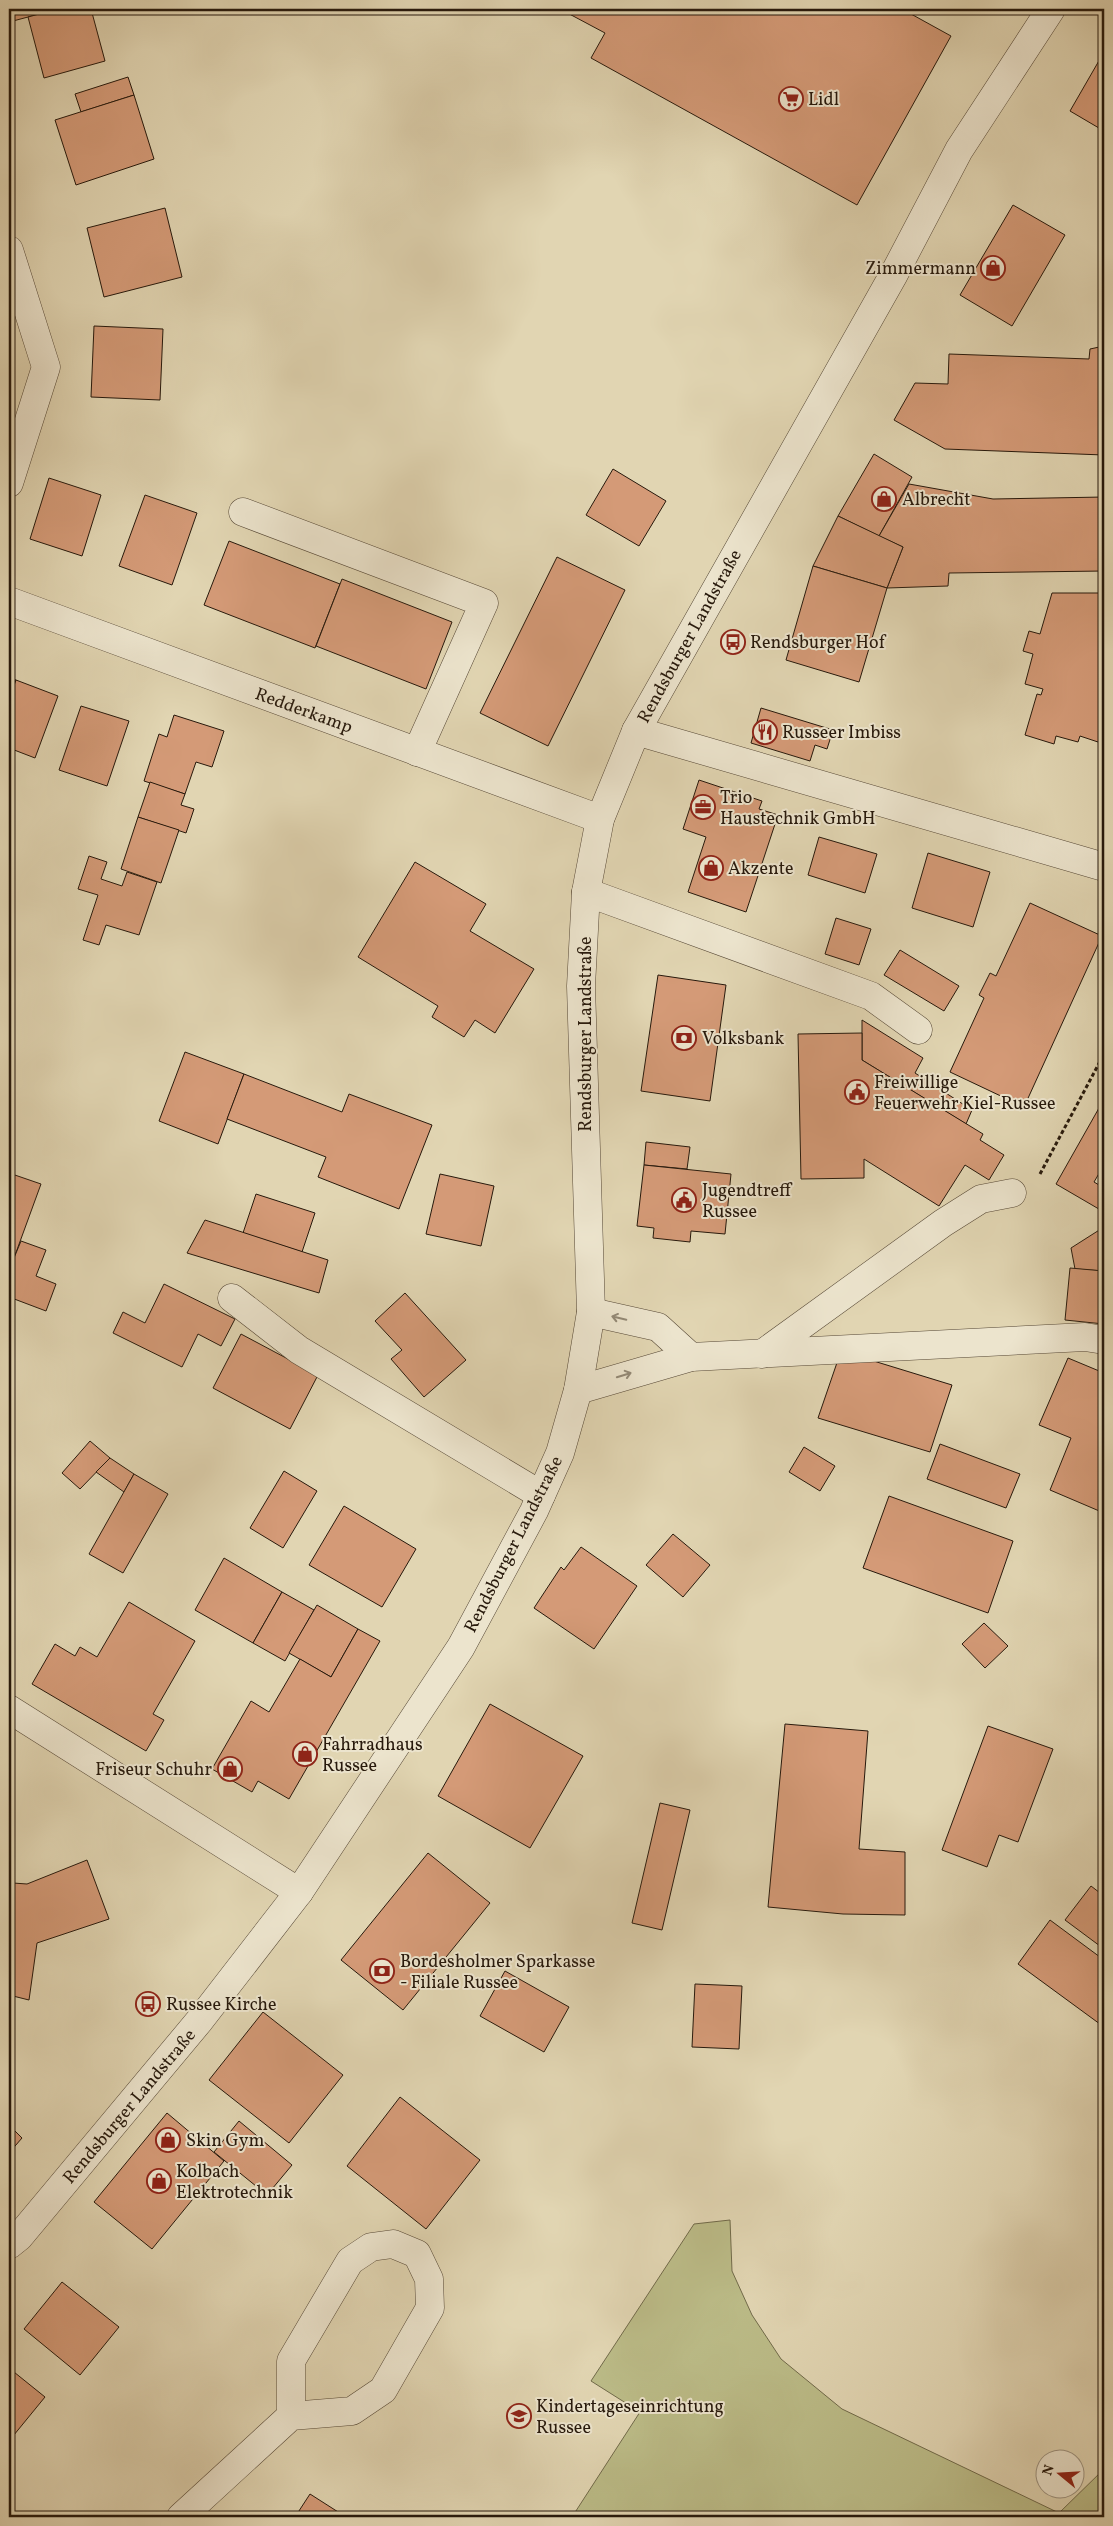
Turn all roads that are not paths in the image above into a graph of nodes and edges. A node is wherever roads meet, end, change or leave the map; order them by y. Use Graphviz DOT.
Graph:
graph roads {
  1 [pos="1051,9"];
  2 [pos="9,250"];
  3 [pos="9,483"];
  4 [pos="244,512"];
  5 [pos="9,601"];
  6 [pos="636,731"];
  7 [pos="417,752"];
  8 [pos="600,819"];
  9 [pos="1104,867"];
  10 [pos="586,892"];
  11 [pos="918,1030"];
  12 [pos="1012,1193"];
  13 [pos="232,1298"];
  14 [pos="591,1312"];
  15 [pos="1104,1340"];
  16 [pos="762,1354"];
  17 [pos="691,1357"];
  18 [pos="578,1390"];
  19 [pos="541,1495"];
  20 [pos="9,1709"];
  21 [pos="299,1892"];
  22 [pos="9,2245"];
  23 [pos="291,2416"];
  24 [pos="181,2517"];
  1 -- 6 [label="street, Rendsburger Landstraße"];
  2 -- 3 [label="street"];
  4 -- 7 [label="street"];
  5 -- 7 [label="street, Redderkamp"];
  6 -- 8 [label="street, Rendsburger Landstraße"];
  6 -- 9 [label="street"];
  7 -- 8 [label="street, Redderkamp"];
  8 -- 10 [label="street, Rendsburger Landstraße"];
  10 -- 11 [label="street"];
  10 -- 14 [label="street, Rendsburger Landstraße"];
  12 -- 16 [label="street"];
  13 -- 19 [label="street"];
  17 -- 14 [label="street, one-way"];
  14 -- 18 [label="street, Rendsburger Landstraße"];
  15 -- 16 [label="street"];
  16 -- 17 [label="street"];
  18 -- 17 [label="street, one-way"];
  18 -- 19 [label="street, Rendsburger Landstraße"];
  19 -- 21 [label="street, Rendsburger Landstraße"];
  20 -- 21 [label="street"];
  21 -- 22 [label="street, Rendsburger Landstraße"];
  23 -- 23 [label="street"];
  23 -- 24 [label="street"];
}
